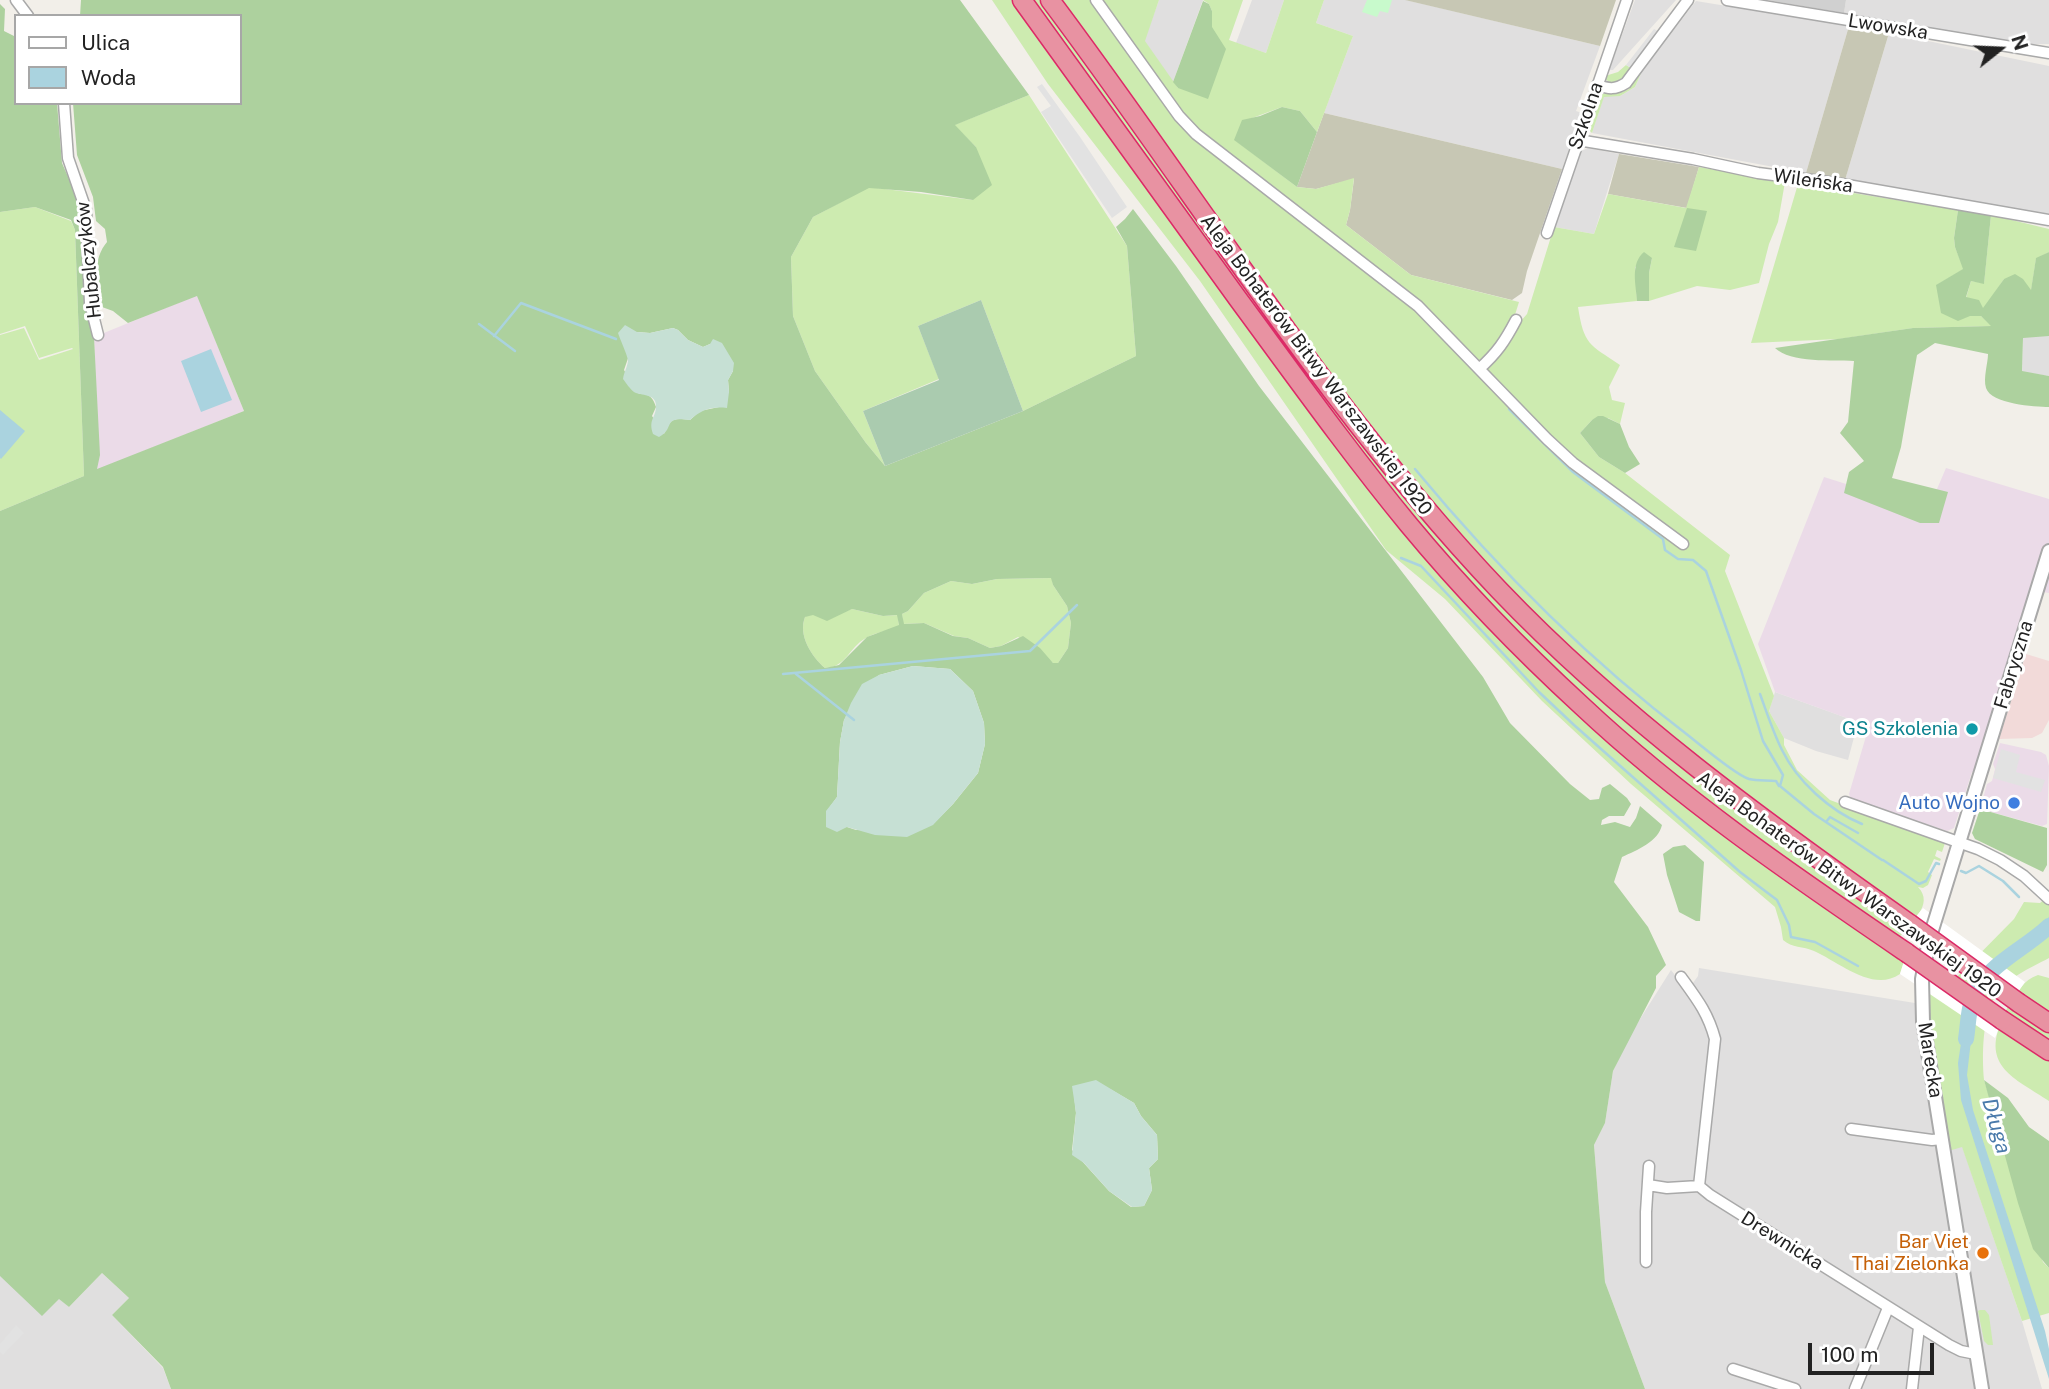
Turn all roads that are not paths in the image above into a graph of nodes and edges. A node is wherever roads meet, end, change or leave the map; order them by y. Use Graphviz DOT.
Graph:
graph roads {
  1 [pos="1022,0"];
  2 [pos="1050,0"];
  3 [pos="1096,0"];
  4 [pos="1627,0"];
  5 [pos="1688,0"];
  6 [pos="1727,0"];
  7 [pos="2049,53"];
  8 [pos="1597,85"];
  9 [pos="64,105"];
  10 [pos="1578,141"];
  11 [pos="2049,220"];
  12 [pos="1547,233"];
  13 [pos="1516,320"];
  14 [pos="98,335"];
  15 [pos="1479,369"];
  16 [pos="1683,544"];
  17 [pos="2049,551"];
  18 [pos="1991,738"];
  19 [pos="1845,802"];
  20 [pos="1959,842"];
  21 [pos="2048,898"];
  22 [pos="1681,977"];
  23 [pos="2049,1023"];
  24 [pos="2049,1051"];
  25 [pos="1851,1129"];
  26 [pos="1942,1139"];
  27 [pos="1649,1166"];
  28 [pos="1648,1185"];
  29 [pos="1699,1186"];
  30 [pos="1646,1262"];
  31 [pos="1888,1308"];
  32 [pos="1919,1327"];
  33 [pos="1976,1354"];
  34 [pos="1733,1369"];
  35 [pos="1795,1389"];
  36 [pos="1855,1389"];
  37 [pos="1912,1389"];
  38 [pos="1982,1389"];
  1 -- 24 [label="highway, Aleja Bohaterów Bitwy Warszawskiej 1920, bridge"];
  2 -- 23 [label="highway, Aleja Bohaterów Bitwy Warszawskiej 1920, bridge"];
  3 -- 15 [label="street"];
  4 -- 8 [label="street, Szkolna"];
  5 -- 8 [label="street"];
  6 -- 7 [label="street, Lwowska"];
  8 -- 10 [label="street, Szkolna"];
  9 -- 14 [label="street, Hubalczyków"];
  10 -- 11 [label="street, Wileńska"];
  10 -- 12 [label="street, Szkolna"];
  13 -- 15 [label="street"];
  15 -- 16 [label="street"];
  17 -- 18 [label="street, Fabryczna"];
  18 -- 20 [label="street, Marecka"];
  19 -- 20 [label="street"];
  20 -- 21 [label="street"];
  20 -- 26 [label="street, Marecka"];
  22 -- 29 [label="street"];
  25 -- 26 [label="street"];
  26 -- 33 [label="street, Marecka"];
  27 -- 28 [label="street"];
  28 -- 29 [label="street"];
  28 -- 30 [label="street"];
  29 -- 31 [label="street, Drewnicka"];
  31 -- 32 [label="street, Drewnicka"];
  31 -- 36 [label="street"];
  32 -- 33 [label="street, Drewnicka"];
  32 -- 37 [label="street"];
  33 -- 38 [label="street, Marecka"];
  34 -- 35 [label="street"];
}
